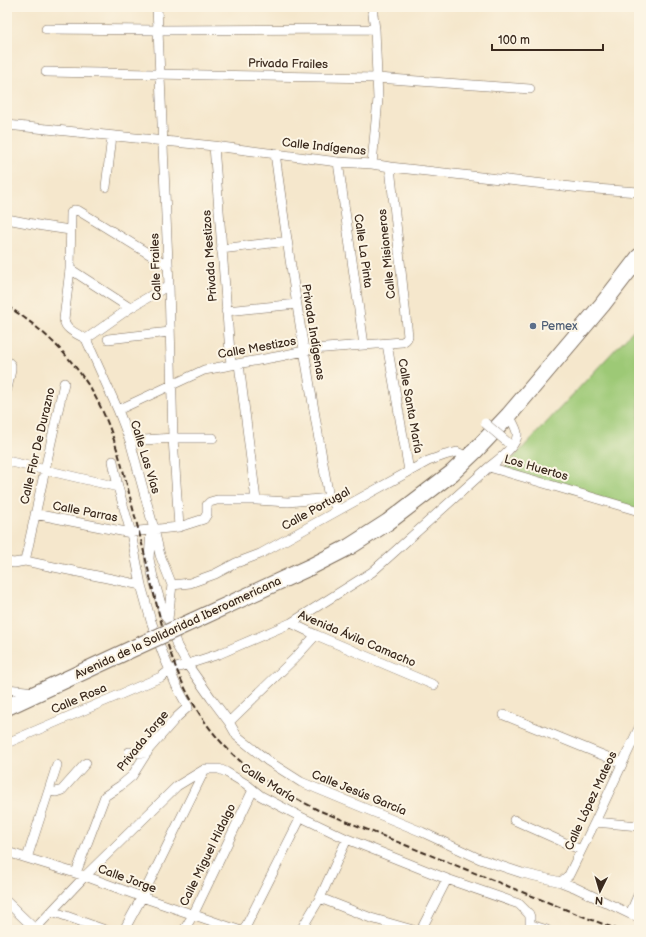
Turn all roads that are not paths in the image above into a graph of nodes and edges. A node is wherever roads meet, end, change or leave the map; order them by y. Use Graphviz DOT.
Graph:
graph roads {
  1 [pos="157,7"];
  2 [pos="372,7"];
  3 [pos="46,29"];
  4 [pos="375,29"];
  5 [pos="158,30"];
  6 [pos="46,72"];
  7 [pos="160,74"];
  8 [pos="377,78"];
  9 [pos="530,89"];
  10 [pos="7,125"];
  11 [pos="112,136"];
  12 [pos="162,140"];
  13 [pos="214,146"];
  14 [pos="275,153"];
  15 [pos="338,162"];
  16 [pos="372,164"];
  17 [pos="390,167"];
  18 [pos="106,187"];
  19 [pos="639,192"];
  20 [pos="7,219"];
  21 [pos="70,230"];
  22 [pos="287,241"];
  23 [pos="221,249"];
  24 [pos="639,258"];
  25 [pos="167,265"];
  26 [pos="70,269"];
  27 [pos="169,285"];
  28 [pos="297,304"];
  29 [pos="130,308"];
  30 [pos="226,311"];
  31 [pos="170,332"];
  32 [pos="407,338"];
  33 [pos="86,339"];
  34 [pos="108,339"];
  35 [pos="387,344"];
  36 [pos="364,345"];
  37 [pos="304,351"];
  38 [pos="9,363"];
  39 [pos="235,364"];
  40 [pos="64,383"];
  41 [pos="172,384"];
  42 [pos="7,389"];
  43 [pos="118,410"];
  44 [pos="509,415"];
  45 [pos="486,423"];
  46 [pos="173,438"];
  47 [pos="212,438"];
  48 [pos="130,441"];
  49 [pos="507,442"];
  50 [pos="468,458"];
  51 [pos="7,461"];
  52 [pos="113,461"];
  53 [pos="489,467"];
  54 [pos="45,470"];
  55 [pos="409,472"];
  56 [pos="118,487"];
  57 [pos="329,498"];
  58 [pos="256,500"];
  59 [pos="339,510"];
  60 [pos="639,511"];
  61 [pos="35,514"];
  62 [pos="179,527"];
  63 [pos="153,530"];
  64 [pos="131,533"];
  65 [pos="24,561"];
  66 [pos="7,562"];
  67 [pos="141,585"];
  68 [pos="172,585"];
  69 [pos="168,619"];
  70 [pos="291,623"];
  71 [pos="316,635"];
  72 [pos="187,664"];
  73 [pos="170,670"];
  74 [pos="161,677"];
  75 [pos="434,685"];
  76 [pos="7,689"];
  77 [pos="38,693"];
  78 [pos="7,707"];
  79 [pos="504,715"];
  80 [pos="230,722"];
  81 [pos="639,728"];
  82 [pos="7,743"];
  83 [pos="129,752"];
  84 [pos="147,753"];
  85 [pos="86,763"];
  86 [pos="622,763"];
  87 [pos="57,765"];
  88 [pos="205,769"];
  89 [pos="253,790"];
  90 [pos="49,791"];
  91 [pos="301,817"];
  92 [pos="514,820"];
  93 [pos="595,822"];
  94 [pos="639,826"];
  95 [pos="346,839"];
  96 [pos="581,850"];
  97 [pos="7,852"];
  98 [pos="27,858"];
  99 [pos="80,875"];
  100 [pos="447,879"];
  101 [pos="561,882"];
  102 [pos="639,894"];
  103 [pos="142,897"];
  104 [pos="320,898"];
  105 [pos="7,902"];
  106 [pos="52,911"];
  107 [pos="193,915"];
  108 [pos="635,916"];
  109 [pos="530,924"];
  110 [pos="302,928"];
  111 [pos="34,930"];
  112 [pos="105,930"];
  113 [pos="124,930"];
  114 [pos="184,930"];
  115 [pos="238,930"];
  116 [pos="244,930"];
  117 [pos="413,930"];
  118 [pos="421,930"];
  119 [pos="547,930"];
  1 -- 5 [label="street, Calle Frailes"];
  2 -- 4 [label="street"];
  3 -- 5 [label="street"];
  4 -- 5 [label="street"];
  4 -- 8 [label="street"];
  5 -- 7 [label="street, Calle Frailes"];
  6 -- 7 [label="street, Privada Frailes"];
  7 -- 8 [label="street, Privada Frailes"];
  7 -- 12 [label="street, Calle Frailes"];
  8 -- 9 [label="street, Privada Frailes"];
  8 -- 16 [label="street"];
  10 -- 11 [label="street, Calle Indígenas"];
  11 -- 12 [label="street, Calle Indígenas"];
  11 -- 18 [label="street"];
  12 -- 13 [label="street, Calle Indígenas"];
  12 -- 25 [label="street, Calle Frailes"];
  13 -- 14 [label="street, Calle Indígenas"];
  13 -- 23 [label="street, Privada Mestizos"];
  14 -- 15 [label="street, Calle Indígenas"];
  14 -- 22 [label="street, Privada Indígenas"];
  15 -- 16 [label="street, Calle Indígenas"];
  15 -- 36 [label="street, Calle La Pinta"];
  16 -- 17 [label="street, Calle Indígenas"];
  17 -- 19 [label="street, Calle Indígenas"];
  17 -- 32 [label="street, Calle Misioneros"];
  20 -- 21 [label="street"];
  21 -- 25 [label="street"];
  21 -- 26 [label="street"];
  22 -- 23 [label="street"];
  22 -- 28 [label="street, Privada Indígenas"];
  23 -- 30 [label="street, Privada Mestizos"];
  24 -- 44 [label="highway"];
  25 -- 27 [label="street, Calle Frailes"];
  26 -- 29 [label="street"];
  26 -- 33 [label="street"];
  27 -- 29 [label="street"];
  27 -- 31 [label="street, Calle Frailes"];
  28 -- 30 [label="street"];
  28 -- 37 [label="street, Privada Indígenas"];
  29 -- 33 [label="street"];
  30 -- 39 [label="street, Privada Mestizos"];
  31 -- 34 [label="street"];
  31 -- 41 [label="street, Calle Frailes"];
  32 -- 35 [label="street, Calle Mestizos"];
  33 -- 43 [label="street, Calle Las Vías"];
  35 -- 36 [label="street, Calle Mestizos"];
  35 -- 55 [label="street, Calle Santa María"];
  36 -- 37 [label="street, Calle Mestizos"];
  37 -- 39 [label="street, Calle Mestizos"];
  37 -- 57 [label="street, Privada Indígenas"];
  38 -- 42 [label="street"];
  39 -- 41 [label="street, Calle Mestizos"];
  39 -- 58 [label="street, Privada Mestizos"];
  40 -- 54 [label="street, Calle Flor De Durazno"];
  41 -- 43 [label="street, Calle Mestizos"];
  41 -- 46 [label="street, Calle Frailes"];
  43 -- 48 [label="street, Calle Las Vías"];
  44 -- 50 [label="highway"];
  44 -- 53 [label="street, Los Huertos"];
  45 -- 49 [label="street, bridge"];
  46 -- 47 [label="street"];
  46 -- 48 [label="street"];
  46 -- 62 [label="street, Calle Frailes"];
  48 -- 63 [label="street, Calle Las Vías"];
  50 -- 55 [label="street, Calle Portugal"];
  50 -- 77 [label="highway, Avenida de la Solidaridad Iberoamericana, bridge"];
  51 -- 54 [label="street"];
  52 -- 56 [label="street"];
  53 -- 60 [label="street, Los Huertos"];
  53 -- 70 [label="street"];
  54 -- 56 [label="street"];
  54 -- 61 [label="street, Calle Flor De Durazno"];
  55 -- 59 [label="street, Calle Portugal"];
  56 -- 64 [label="street"];
  57 -- 58 [label="street"];
  57 -- 59 [label="street"];
  58 -- 62 [label="street, Calle Parras"];
  59 -- 68 [label="street, Calle Portugal"];
  61 -- 64 [label="street, Calle Parras"];
  61 -- 65 [label="street, Calle Flor De Durazno"];
  62 -- 63 [label="street, Calle Parras"];
  63 -- 64 [label="street, Calle Parras"];
  63 -- 68 [label="street, Calle Las Vías"];
  63 -- 69 [label="street"];
  64 -- 67 [label="street"];
  65 -- 66 [label="street"];
  65 -- 67 [label="street"];
  67 -- 73 [label="street"];
  68 -- 69 [label="street, Calle Jesús García"];
  69 -- 72 [label="street, Calle Jesús García"];
  70 -- 71 [label="street, Avenida Ávila Camacho"];
  70 -- 72 [label="street, Avenida Ávila Camacho"];
  71 -- 75 [label="street, Avenida Ávila Camacho"];
  71 -- 80 [label="street"];
  72 -- 73 [label="street, Avenida Ávila Camacho"];
  72 -- 80 [label="street, Calle Jesús García"];
  73 -- 74 [label="street, Avenida Ávila Camacho"];
  73 -- 84 [label="street, Privada Jorge"];
  74 -- 82 [label="street, Calle Rosa"];
  76 -- 77 [label="street"];
  77 -- 78 [label="highway, Avenida de la Solidaridad Iberoamericana"];
  79 -- 86 [label="street"];
  80 -- 101 [label="street, Calle Jesús García"];
  81 -- 86 [label="street, Calle López Mateos"];
  83 -- 84 [label="street"];
  84 -- 99 [label="street, Privada Jorge"];
  85 -- 90 [label="street"];
  86 -- 93 [label="street, Calle López Mateos"];
  87 -- 90 [label="street"];
  88 -- 89 [label="street, Calle María"];
  88 -- 99 [label="street"];
  88 -- 103 [label="street"];
  89 -- 91 [label="street, Calle María"];
  89 -- 107 [label="street, Calle Miguel Hidalgo"];
  90 -- 98 [label="street"];
  91 -- 95 [label="street, Calle María"];
  91 -- 116 [label="street"];
  92 -- 96 [label="street"];
  93 -- 94 [label="street"];
  93 -- 96 [label="street, Calle López Mateos"];
  95 -- 100 [label="street, Calle María"];
  95 -- 104 [label="street"];
  96 -- 101 [label="street, Calle López Mateos"];
  97 -- 98 [label="street, Calle Jorge"];
  98 -- 99 [label="street, Calle Jorge"];
  99 -- 103 [label="street, Calle Jorge"];
  99 -- 106 [label="street"];
  100 -- 109 [label="street, Calle María"];
  100 -- 118 [label="street"];
  101 -- 108 [label="street, Calle Jesús García"];
  102 -- 108 [label="street"];
  103 -- 107 [label="street, Calle Jorge"];
  103 -- 113 [label="street"];
  104 -- 110 [label="street"];
  104 -- 117 [label="street"];
  105 -- 111 [label="street"];
  106 -- 111 [label="street"];
  106 -- 112 [label="street"];
  107 -- 114 [label="street, Calle Miguel Hidalgo"];
  107 -- 115 [label="street, Calle Jorge"];
  109 -- 119 [label="street"];
}
